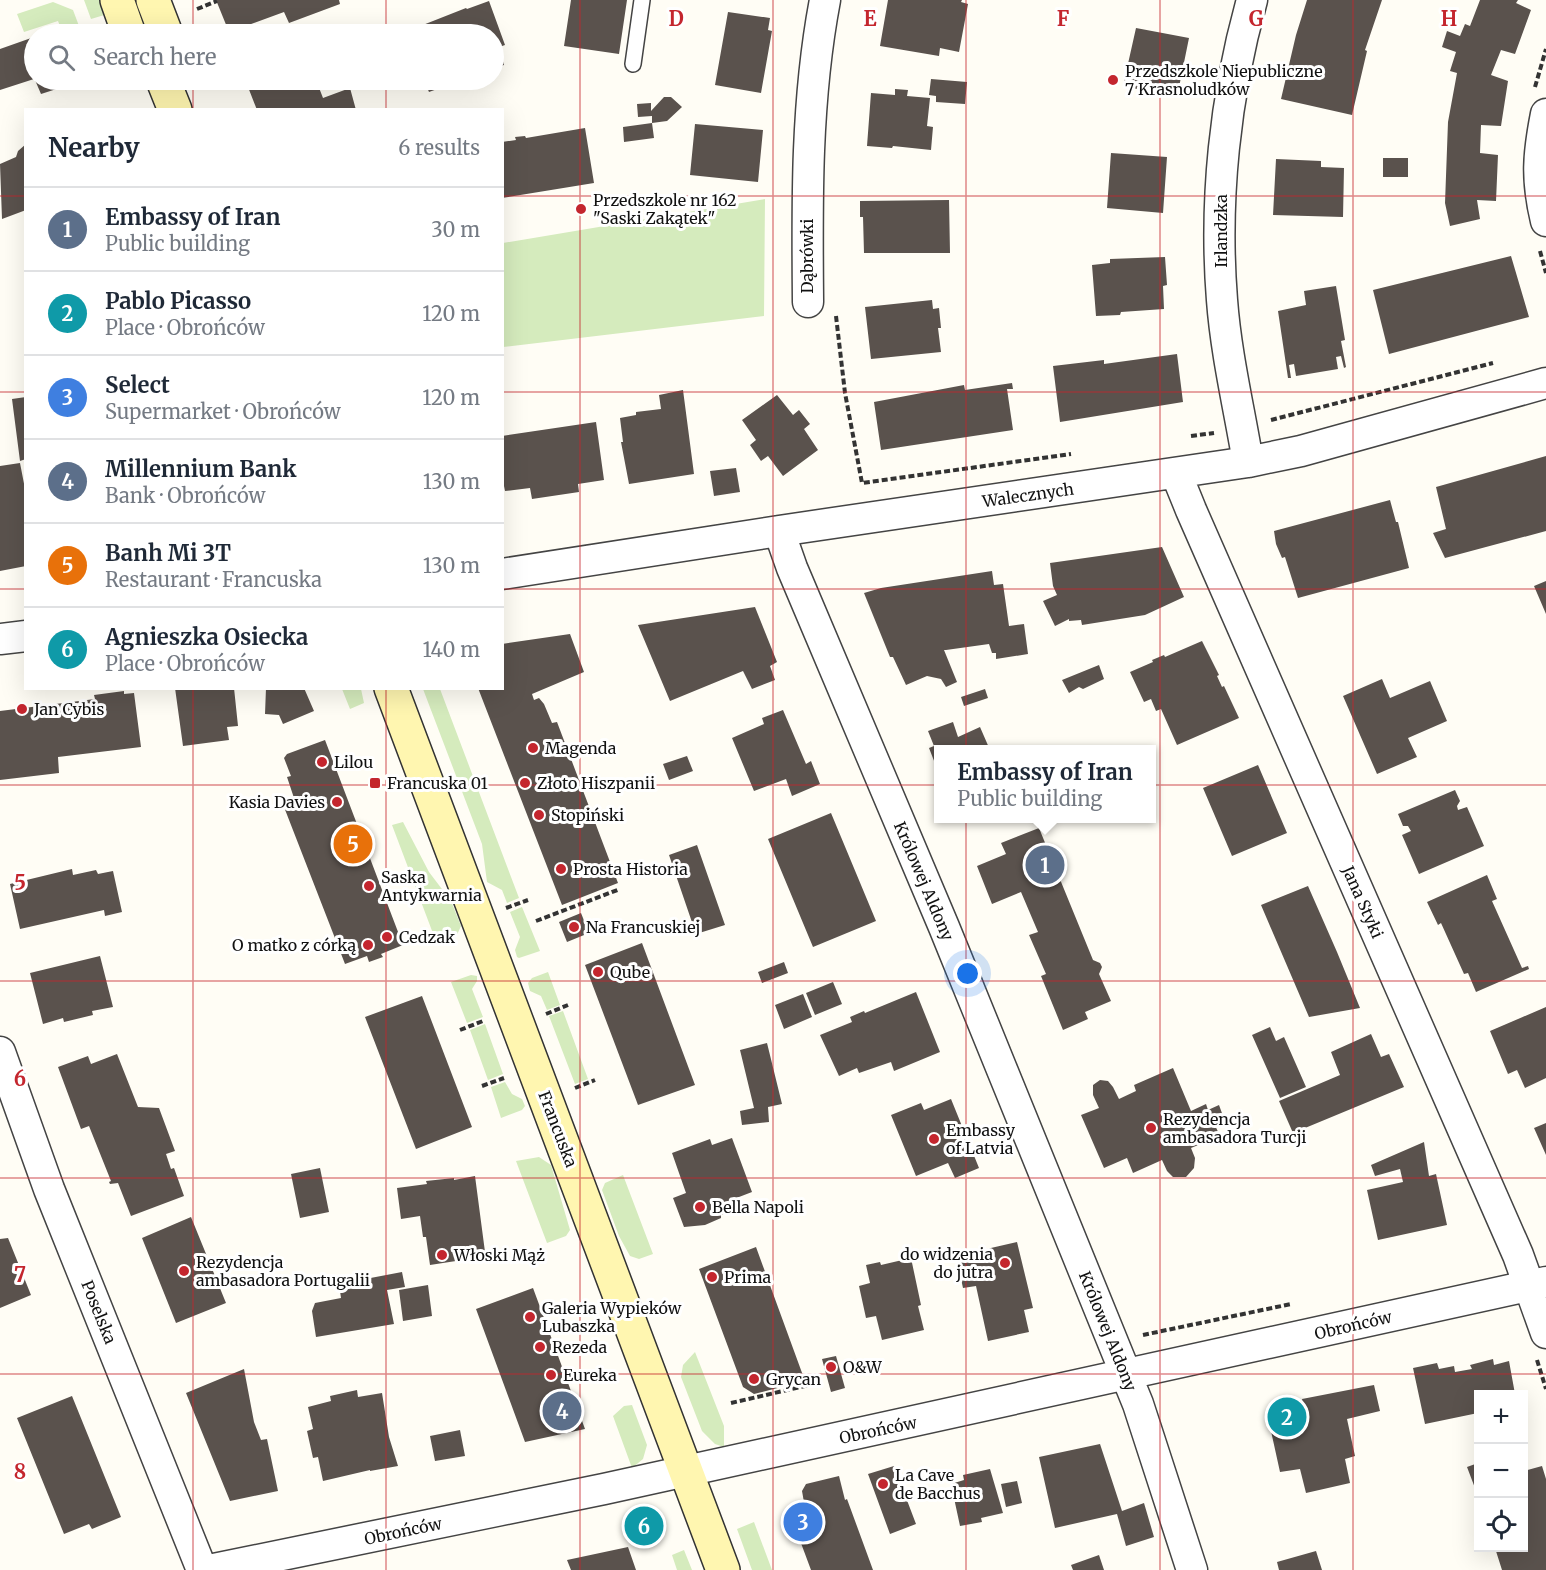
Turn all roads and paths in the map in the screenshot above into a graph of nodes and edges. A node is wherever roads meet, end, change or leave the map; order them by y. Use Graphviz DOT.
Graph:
graph roads {
  1 [pos="117,0"];
  2 [pos="153,0"];
  3 [pos="642,0"];
  4 [pos="825,0"];
  5 [pos="1251,0"];
  6 [pos="217,1"];
  7 [pos="197,9"];
  8 [pos="125,24"];
  9 [pos="162,24"];
  10 [pos="633,64"];
  11 [pos="167,90"];
  12 [pos="174,108"];
  13 [pos="1546,114"];
  14 [pos="1546,221"];
  15 [pos="808,302"];
  16 [pos="1503,360"];
  17 [pos="1546,383"];
  18 [pos="1242,428"];
  19 [pos="1187,437"];
  20 [pos="1079,453"];
  21 [pos="1248,462"];
  22 [pos="1176,473"];
  23 [pos="779,531"];
  24 [pos="504,574"];
  25 [pos="24,636"];
  26 [pos="0,639"];
  27 [pos="392,690"];
  28 [pos="620,889"];
  29 [pos="528,900"];
  30 [pos="506,908"];
  31 [pos="536,921"];
  32 [pos="568,1005"];
  33 [pos="545,1014"];
  34 [pos="486,1019"];
  35 [pos="460,1030"];
  36 [pos="0,1052"];
  37 [pos="508,1077"];
  38 [pos="595,1080"];
  39 [pos="482,1086"];
  40 [pos="574,1088"];
  41 [pos="1538,1284"];
  42 [pos="1546,1333"];
  43 [pos="1126,1375"];
  44 [pos="818,1383"];
  45 [pos="731,1403"];
  46 [pos="687,1471"];
  47 [pos="202,1570"];
  48 [pos="209,1570"];
  49 [pos="723,1570"];
  50 [pos="1192,1570"];
  1 -- 8 [label="street"];
  2 -- 9 [label="street"];
  3 -- 10 [label="lane"];
  4 -- 15 [label="street, Dąbrówki"];
  5 -- 18 [label="street, Irlandzka"];
  6 -- 7 [label="path"];
  11 -- 12 [label="street"];
  13 -- 14 [label="street"];
  15 -- 20 [label="path, Dąbrówki"];
  16 -- 18 [label="path"];
  17 -- 21 [label="street, Walecznych"];
  18 -- 19 [label="path"];
  18 -- 21 [label="street, Irlandzka"];
  21 -- 22 [label="street, Walecznych"];
  22 -- 23 [label="street, Walecznych"];
  22 -- 41 [label="street, Jana Styki"];
  23 -- 24 [label="street, Walecznych"];
  23 -- 43 [label="street, Królowej Aldony"];
  25 -- 26 [label="street"];
  27 -- 46 [label="street, Francuska"];
  28 -- 31 [label="path"];
  29 -- 30 [label="path"];
  32 -- 33 [label="path"];
  34 -- 35 [label="path"];
  36 -- 47 [label="street, Poselska"];
  37 -- 39 [label="path"];
  38 -- 40 [label="path"];
  41 -- 42 [label="street, Jana Styki"];
  41 -- 43 [label="street, Obrońców"];
  43 -- 46 [label="street, Obrońców"];
  43 -- 50 [label="street, Królowej Aldony"];
  44 -- 45 [label="path"];
  46 -- 48 [label="street, Obrońców"];
  46 -- 49 [label="street, Francuska"];
}
